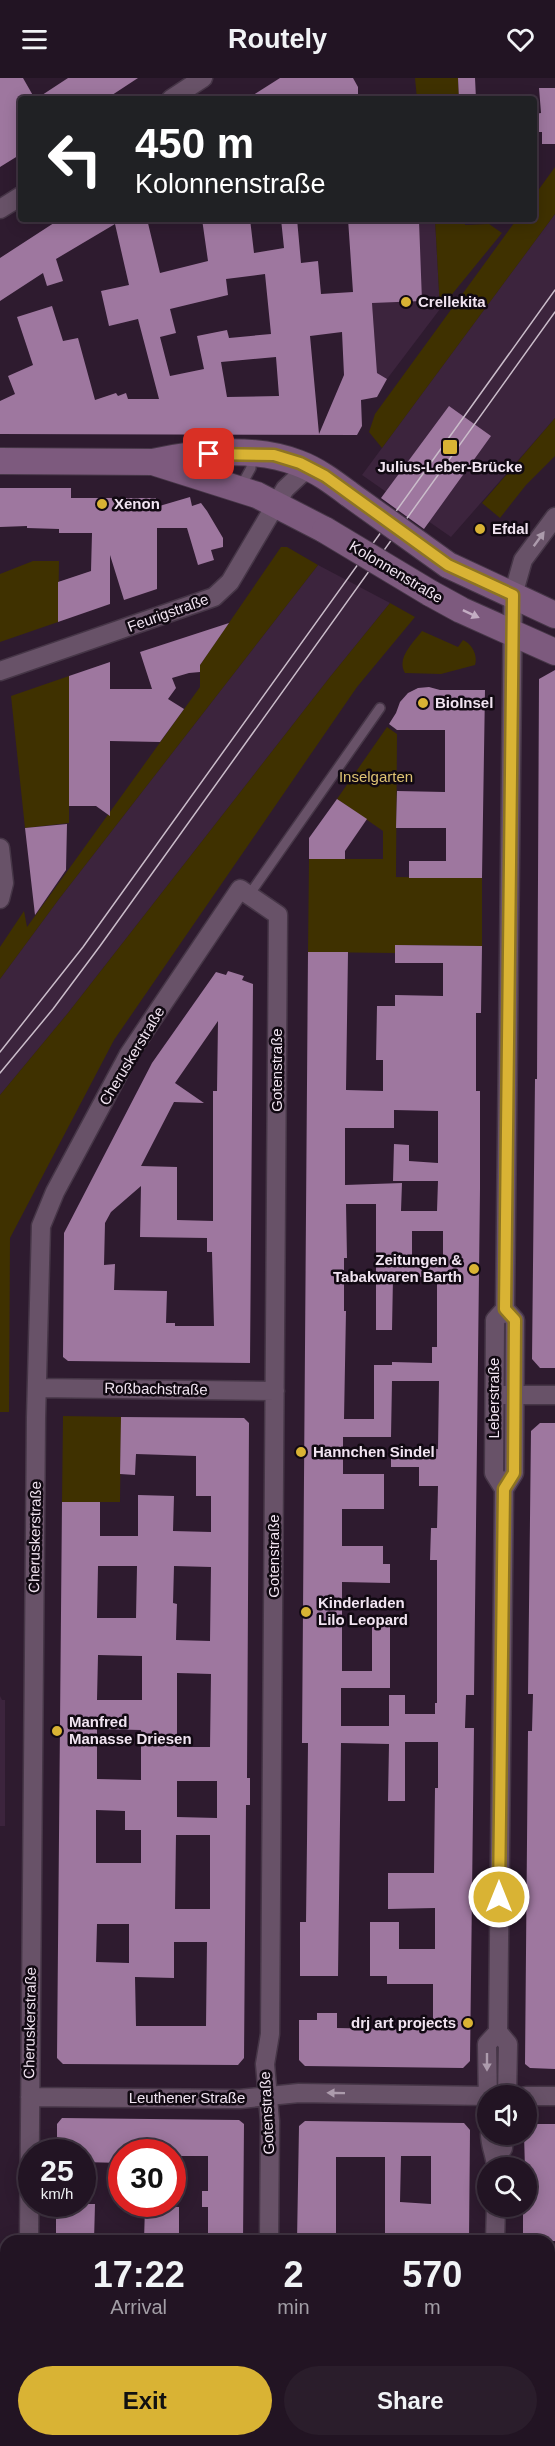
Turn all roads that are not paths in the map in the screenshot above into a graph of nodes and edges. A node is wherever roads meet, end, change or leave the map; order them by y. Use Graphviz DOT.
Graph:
graph roads {
  1 [pos="203,78"];
  2 [pos="176,96"];
  3 [pos="18,198"];
  4 [pos="0,209"];
  5 [pos="252,454"];
  6 [pos="0,461"];
  7 [pos="153,462"];
  8 [pos="313,469"];
  9 [pos="240,488"];
  10 [pos="276,504"];
  11 [pos="555,517"];
  12 [pos="513,595"];
  13 [pos="555,615"];
  14 [pos="512,634"];
  15 [pos="555,652"];
  16 [pos="0,671"];
  17 [pos="380,708"];
  18 [pos="0,848"];
  19 [pos="245,892"];
  20 [pos="1,896"];
  21 [pos="505,1309"];
  22 [pos="37,1388"];
  23 [pos="275,1391"];
  24 [pos="494,1395"];
  25 [pos="515,1395"];
  26 [pos="555,1395"];
  27 [pos="504,1489"];
  28 [pos="498,2032"];
  29 [pos="487,2085"];
  30 [pos="507,2085"];
  31 [pos="268,2096"];
  32 [pos="477,2096"];
  33 [pos="537,2096"];
  34 [pos="555,2096"];
  35 [pos="30,2097"];
  36 [pos="496,2217"];
  37 [pos="29,2235"];
  38 [pos="269,2235"];
  39 [pos="495,2235"];
  1 -- 2 [label="street"];
  3 -- 4 [label="street"];
  5 -- 7 [label="main road, Kolonnenstraße"];
  5 -- 8 [label="main road, Kolonnenstraße"];
  5 -- 9 [label="lane"];
  6 -- 7 [label="main road, Kolonnenstraße"];
  7 -- 9 [label="main road, Kolonnenstraße"];
  8 -- 10 [label="street, Feurigstraße"];
  8 -- 12 [label="main road, Kolonnenstraße, bridge"];
  9 -- 10 [label="main road, Kolonnenstraße"];
  10 -- 14 [label="main road, Kolonnenstraße, one-way, bridge"];
  10 -- 16 [label="street, Feurigstraße"];
  12 -- 11 [label="street, Leberstraße, one-way"];
  12 -- 13 [label="main road, Kolonnenstraße"];
  12 -- 14 [label="street, Leberstraße"];
  14 -- 15 [label="main road, Kolonnenstraße"];
  14 -- 21 [label="street, Leberstraße"];
  17 -- 19 [label="lane, Cheruskerstraße"];
  18 -- 20 [label="street"];
  19 -- 22 [label="street, Cheruskerstraße"];
  19 -- 23 [label="street, Gotenstraße"];
  21 -- 24 [label="street, Leberstraße"];
  21 -- 25 [label="street, Leberstraße"];
  22 -- 23 [label="street, Roßbachstraße"];
  22 -- 35 [label="street, Cheruskerstraße"];
  23 -- 31 [label="street, Gotenstraße"];
  24 -- 25 [label="street"];
  24 -- 27 [label="street, Leberstraße"];
  25 -- 26 [label="street"];
  25 -- 27 [label="street, Leberstraße"];
  27 -- 28 [label="street, Leberstraße"];
  28 -- 29 [label="street, Leberstraße, one-way"];
  28 -- 30 [label="street, Leberstraße"];
  32 -- 31 [label="street, Leuthener Straße, one-way"];
  31 -- 35 [label="street, Leuthener Straße"];
  31 -- 38 [label="street, Gotenstraße"];
  33 -- 34 [label="street"];
  35 -- 37 [label="street, Cheruskerstraße"];
  36 -- 39 [label="street"];
}
